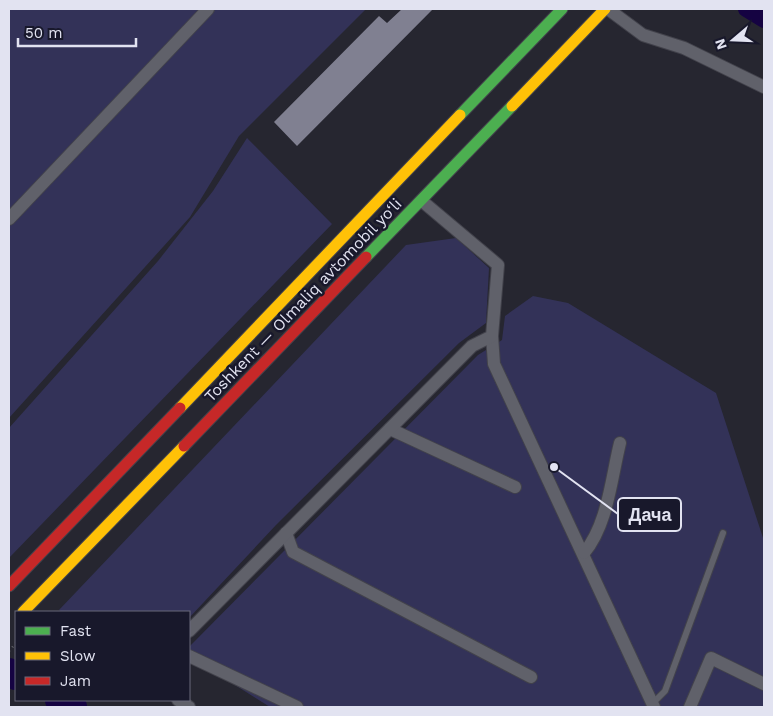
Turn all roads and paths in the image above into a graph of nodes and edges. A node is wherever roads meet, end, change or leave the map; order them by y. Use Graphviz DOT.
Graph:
graph roads {
  1 [pos="208,9"];
  2 [pos="562,9"];
  3 [pos="606,9"];
  4 [pos="764,87"];
  5 [pos="422,201"];
  6 [pos="9,218"];
  7 [pos="492,336"];
  8 [pos="390,429"];
  9 [pos="620,443"];
  10 [pos="515,488"];
  11 [pos="286,533"];
  12 [pos="723,533"];
  13 [pos="584,553"];
  14 [pos="12,583"];
  15 [pos="24,611"];
  16 [pos="190,630"];
  17 [pos="190,656"];
  18 [pos="531,677"];
  19 [pos="764,684"];
  20 [pos="653,706"];
  21 [pos="297,707"];
  22 [pos="690,707"];
  1 -- 6 [label="street"];
  2 -- 14 [label="highway, Toshkent — Olmaliq avtomobil yo‘li"];
  3 -- 4 [label="street"];
  3 -- 5 [label="highway, Toshkent — Olmaliq avtomobil yo‘li"];
  5 -- 7 [label="street"];
  5 -- 15 [label="highway, Toshkent — Olmaliq avtomobil yo‘li"];
  7 -- 8 [label="street"];
  7 -- 13 [label="street"];
  8 -- 10 [label="street"];
  8 -- 11 [label="street"];
  9 -- 13 [label="street"];
  11 -- 16 [label="street"];
  11 -- 18 [label="street"];
  12 -- 20 [label="lane"];
  13 -- 20 [label="street"];
  17 -- 21 [label="street"];
  19 -- 22 [label="street"];
}
